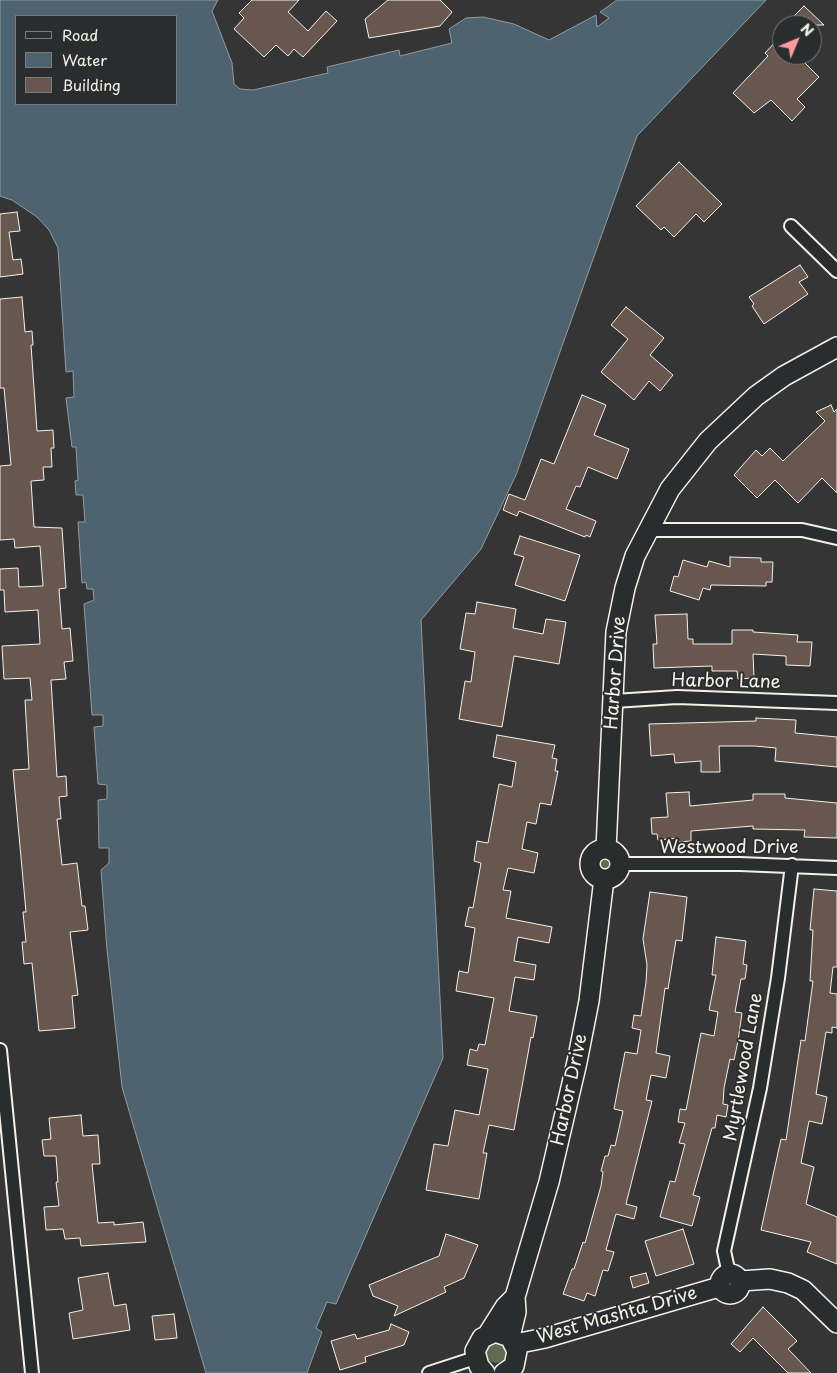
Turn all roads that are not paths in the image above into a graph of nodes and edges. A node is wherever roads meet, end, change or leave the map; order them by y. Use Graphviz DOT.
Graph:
graph roads {
  1 [pos="791,226"];
  2 [pos="837,271"];
  3 [pos="837,347"];
  4 [pos="647,530"];
  5 [pos="837,538"];
  6 [pos="614,701"];
  7 [pos="837,703"];
  8 [pos="606,849"];
  9 [pos="620,864"];
  10 [pos="792,865"];
  11 [pos="837,868"];
  12 [pos="604,879"];
  13 [pos="0,1050"];
  14 [pos="729,1281"];
  15 [pos="515,1297"];
  16 [pos="837,1323"];
  17 [pos="488,1334"];
  18 [pos="512,1341"];
  19 [pos="481,1369"];
  20 [pos="507,1372"];
  21 [pos="32,1373"];
  22 [pos="429,1373"];
  1 -- 2 [label="street"];
  3 -- 4 [label="street, Harbor Drive"];
  4 -- 5 [label="street"];
  4 -- 6 [label="street, Harbor Drive"];
  6 -- 7 [label="street, Harbor Lane"];
  6 -- 8 [label="street, Harbor Drive"];
  8 -- 9 [label="street"];
  8 -- 12 [label="street"];
  9 -- 10 [label="street, Westwood Drive"];
  9 -- 12 [label="street"];
  10 -- 11 [label="street, Westwood Drive"];
  10 -- 14 [label="street, Myrtlewood Lane"];
  12 -- 15 [label="street, Harbor Drive"];
  13 -- 21 [label="street"];
  14 -- 16 [label="street, West Mashta Drive"];
  14 -- 18 [label="street, West Mashta Drive"];
  15 -- 17 [label="street, Harbor Drive"];
  15 -- 18 [label="street, Harbor Drive"];
  17 -- 18 [label="street, West Mashta Drive"];
  17 -- 19 [label="street, Harbor Drive"];
  18 -- 20 [label="street, Harbor Drive"];
  19 -- 22 [label="street"];
}
